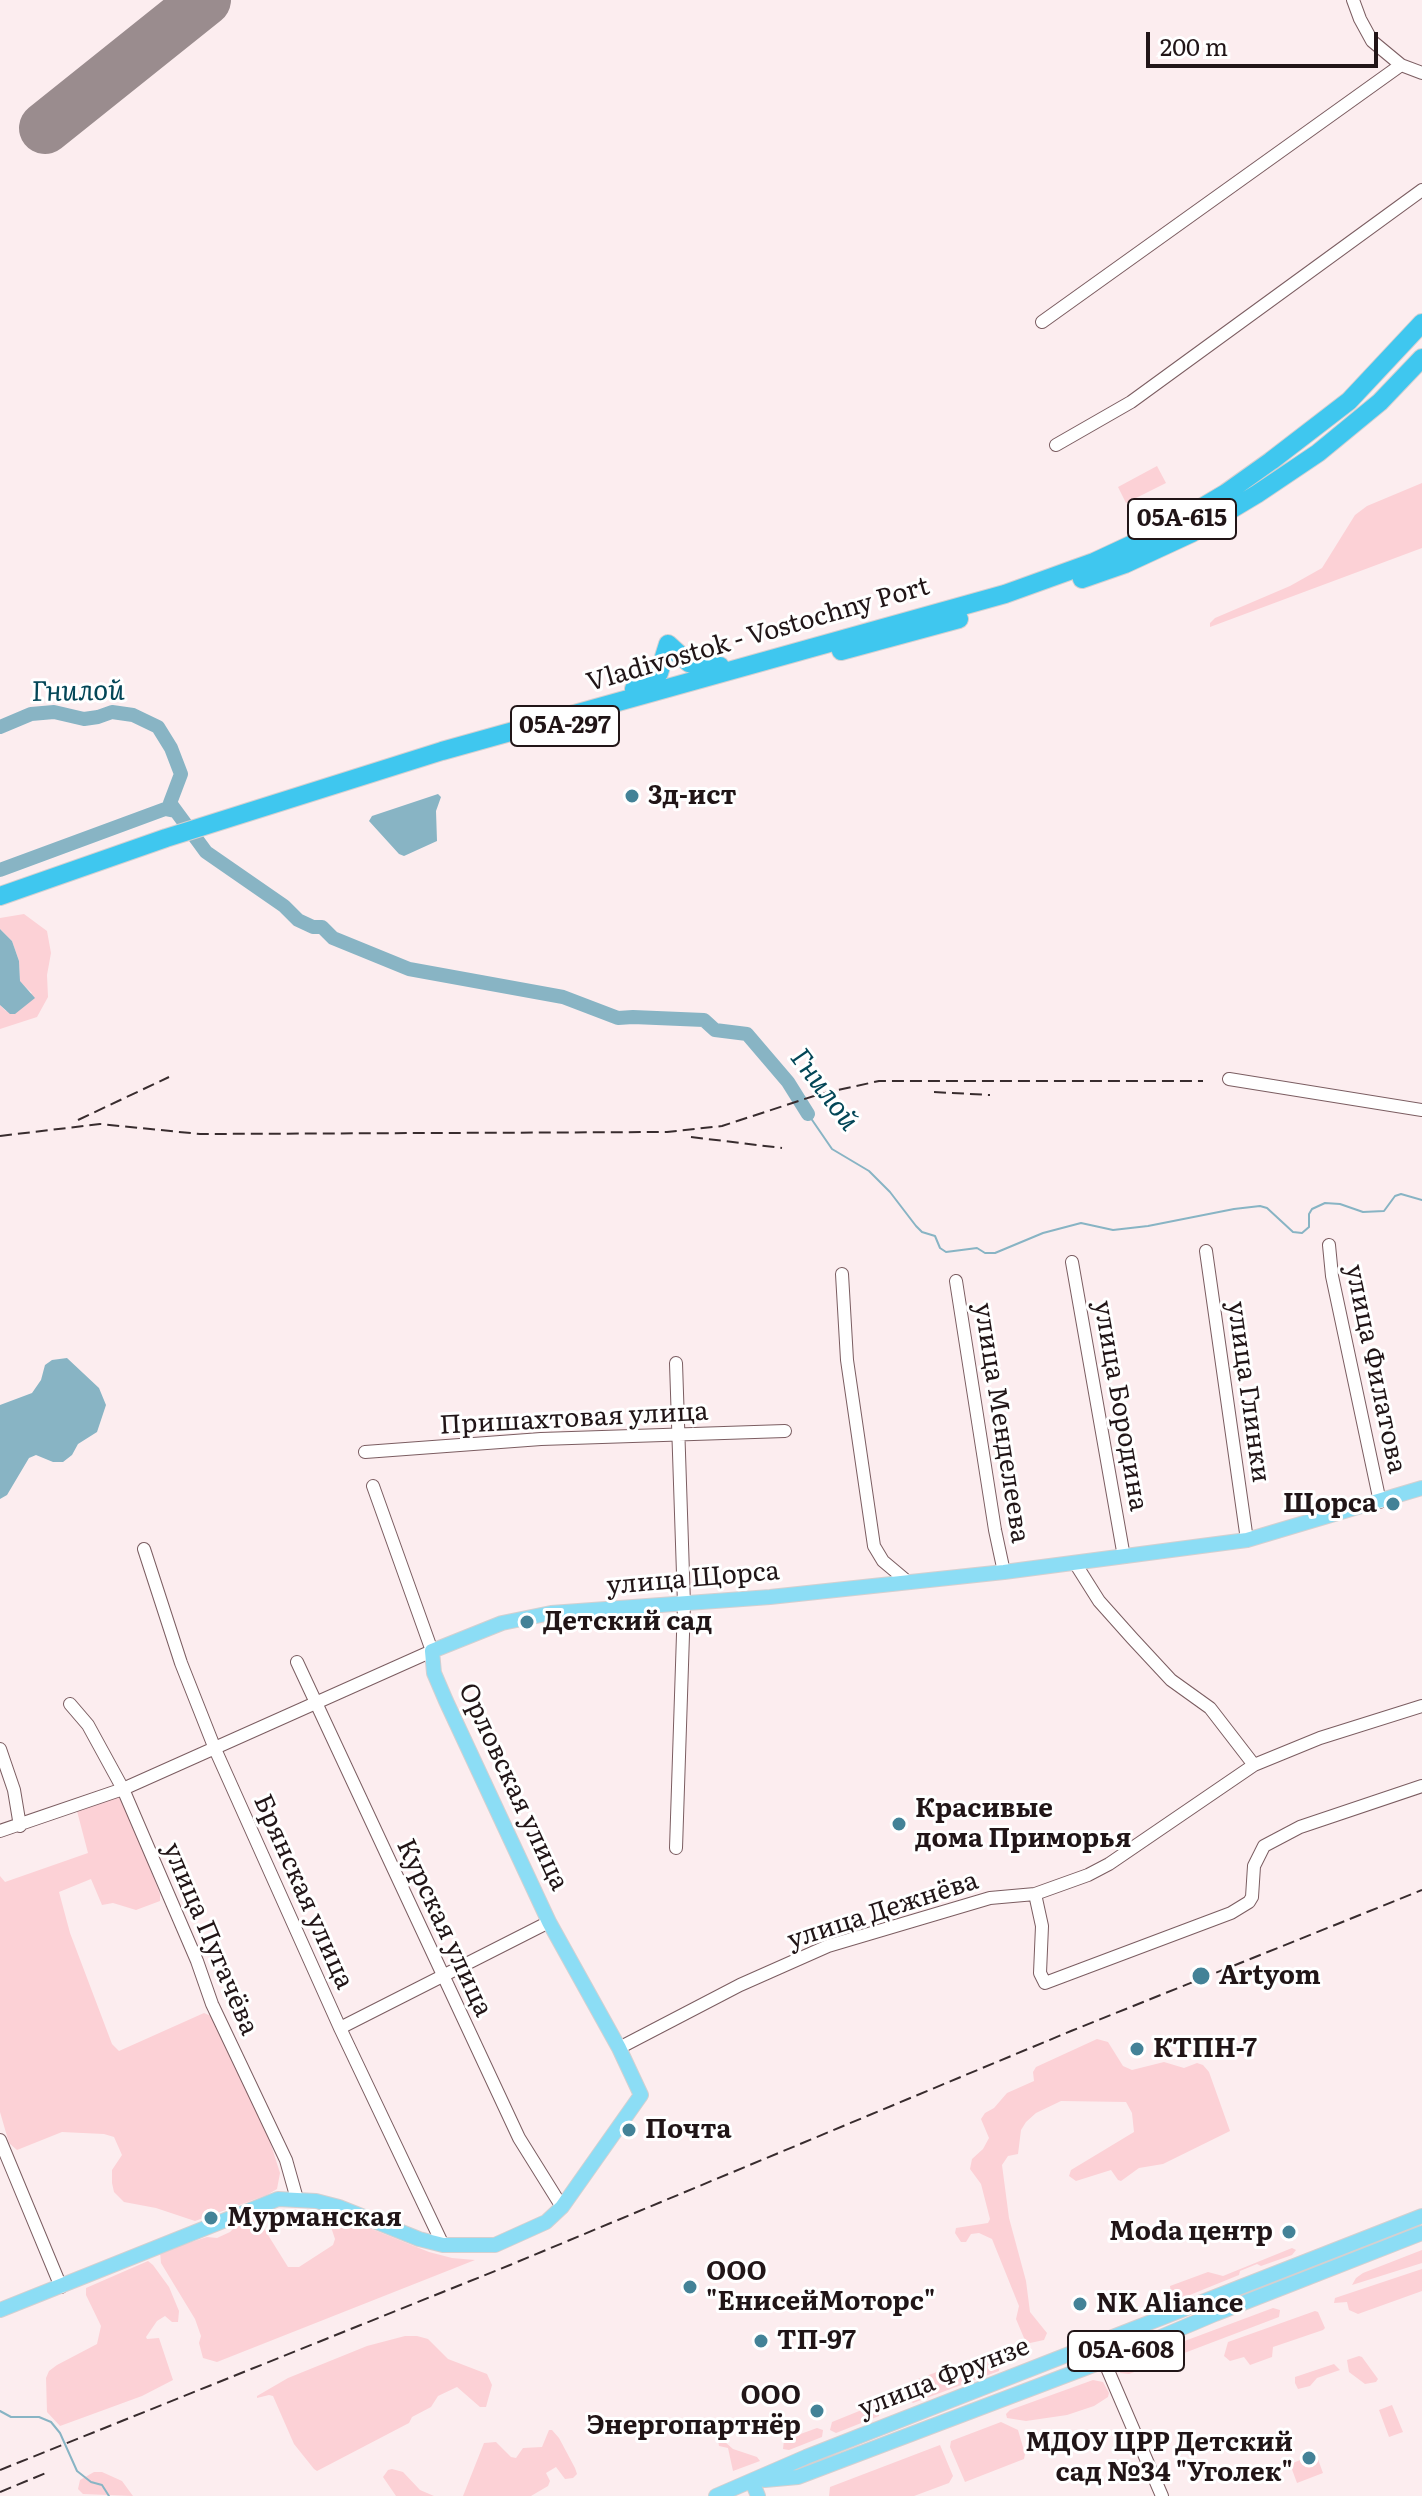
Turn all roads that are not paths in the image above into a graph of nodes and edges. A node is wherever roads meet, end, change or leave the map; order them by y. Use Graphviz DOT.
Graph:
graph roads {
  1 [pos="1353,0"];
  2 [pos="1401,65"];
  3 [pos="1422,73"];
  4 [pos="1422,190"];
  5 [pos="1042,322"];
  6 [pos="1422,323"];
  7 [pos="1422,358"];
  8 [pos="1056,445"];
  9 [pos="891,624"];
  10 [pos="915,632"];
  11 [pos="797,651"];
  12 [pos="557,718"];
  13 [pos="216,827"];
  14 [pos="167,842"];
  15 [pos="0,896"];
  16 [pos="0,906"];
  17 [pos="1229,1079"];
  18 [pos="1422,1110"];
  19 [pos="1329,1245"];
  20 [pos="1206,1251"];
  21 [pos="1072,1262"];
  22 [pos="842,1274"];
  23 [pos="956,1281"];
  24 [pos="676,1363"];
  25 [pos="785,1431"];
  26 [pos="678,1435"];
  27 [pos="365,1452"];
  28 [pos="373,1486"];
  29 [pos="1422,1488"];
  30 [pos="1380,1502"];
  31 [pos="1247,1540"];
  32 [pos="144,1549"];
  33 [pos="1124,1557"];
  34 [pos="1075,1563"];
  35 [pos="1004,1572"];
  36 [pos="908,1582"];
  37 [pos="684,1604"];
  38 [pos="432,1651"];
  39 [pos="297,1662"];
  40 [pos="70,1704"];
  41 [pos="315,1705"];
  42 [pos="1422,1706"];
  43 [pos="0,1749"];
  44 [pos="215,1749"];
  45 [pos="1254,1765"];
  46 [pos="1422,1786"];
  47 [pos="123,1789"];
  48 [pos="20,1826"];
  49 [pos="0,1831"];
  50 [pos="676,1848"];
  51 [pos="1035,1894"];
  52 [pos="549,1922"];
  53 [pos="442,1977"];
  54 [pos="340,2028"];
  55 [pos="619,2048"];
  56 [pos="0,2140"];
  57 [pos="4,2162"];
  58 [pos="297,2199"];
  59 [pos="562,2207"];
  60 [pos="1422,2216"];
  61 [pos="1422,2233"];
  62 [pos="443,2245"];
  63 [pos="61,2287"];
  64 [pos="0,2310"];
  65 [pos="1104,2361"];
  66 [pos="752,2481"];
  67 [pos="716,2496"];
  68 [pos="758,2496"];
  69 [pos="1162,2496"];
  1 -- 2 [label="street"];
  2 -- 3 [label="street"];
  2 -- 5 [label="street"];
  4 -- 8 [label="street"];
  6 -- 9 [label="highway, Vladivostok - Vostochny Port / 05А-615"];
  7 -- 10 [label="highway, Vladivostok - Vostochny Port / 05А-615"];
  9 -- 11 [label="highway, Vladivostok - Vostochny Port / 05А-297"];
  10 -- 13 [label="highway, Vladivostok - Vostochny Port / 05А-297"];
  11 -- 12 [label="highway, Vladivostok - Vostochny Port / 05А-297"];
  11 -- 12 [label="highway"];
  12 -- 13 [label="highway, Vladivostok - Vostochny Port / 05А-297"];
  13 -- 14 [label="highway, Vladivostok - Vostochny Port / 05А-297"];
  14 -- 15 [label="highway, Vladivostok - Vostochny Port / 05А-297"];
  14 -- 16 [label="highway, Vladivostok - Vostochny Port / 05А-297"];
  17 -- 18 [label="street"];
  19 -- 30 [label="street, улица Филатова"];
  20 -- 31 [label="street, улица Глинки"];
  21 -- 33 [label="street, улица Бородина"];
  22 -- 36 [label="street"];
  23 -- 35 [label="street, улица Менделеева"];
  24 -- 26 [label="street"];
  25 -- 26 [label="street, Пришахтовая улица"];
  26 -- 27 [label="street, Пришахтовая улица"];
  26 -- 37 [label="street"];
  28 -- 38 [label="street, Орловская улица"];
  29 -- 30 [label="main road, улица Щорса"];
  30 -- 31 [label="main road, улица Щорса"];
  31 -- 33 [label="main road, улица Щорса"];
  32 -- 44 [label="street, Брянская улица"];
  33 -- 34 [label="main road, улица Щорса"];
  34 -- 35 [label="main road, улица Щорса"];
  34 -- 45 [label="street"];
  35 -- 36 [label="main road, улица Щорса"];
  36 -- 37 [label="main road, улица Щорса"];
  37 -- 38 [label="main road, улица Щорса"];
  37 -- 50 [label="street"];
  38 -- 41 [label="street, улица Щорса"];
  38 -- 52 [label="main road, Орловская улица"];
  39 -- 41 [label="street, Курская улица"];
  40 -- 47 [label="street, улица Пугачёва"];
  41 -- 44 [label="street, улица Щорса"];
  41 -- 53 [label="street, Курская улица"];
  42 -- 45 [label="street, улица Дежнёва"];
  43 -- 48 [label="street"];
  44 -- 47 [label="street, улица Щорса"];
  44 -- 54 [label="street, Брянская улица"];
  45 -- 51 [label="street, улица Дежнёва"];
  46 -- 51 [label="street"];
  47 -- 48 [label="street, улица Щорса"];
  47 -- 58 [label="street, улица Пугачёва"];
  48 -- 49 [label="street, улица Щорса"];
  51 -- 55 [label="street, улица Дежнёва"];
  52 -- 53 [label="street"];
  52 -- 55 [label="main road, Орловская улица"];
  53 -- 54 [label="street"];
  53 -- 59 [label="street, Курская улица"];
  54 -- 62 [label="street, Брянская улица"];
  55 -- 59 [label="main road, Орловская улица"];
  56 -- 57 [label="street"];
  57 -- 63 [label="street"];
  58 -- 62 [label="main road"];
  58 -- 63 [label="main road"];
  59 -- 62 [label="main road"];
  60 -- 66 [label="main road, улица Фрунзе / 05А-608"];
  61 -- 65 [label="main road, улица Фрунзе / 05А-608"];
  63 -- 64 [label="main road"];
  65 -- 66 [label="main road, улица Фрунзе / 05А-608"];
  65 -- 69 [label="street"];
  66 -- 67 [label="main road, улица Фрунзе / 05А-608"];
  66 -- 68 [label="main road"];
}
